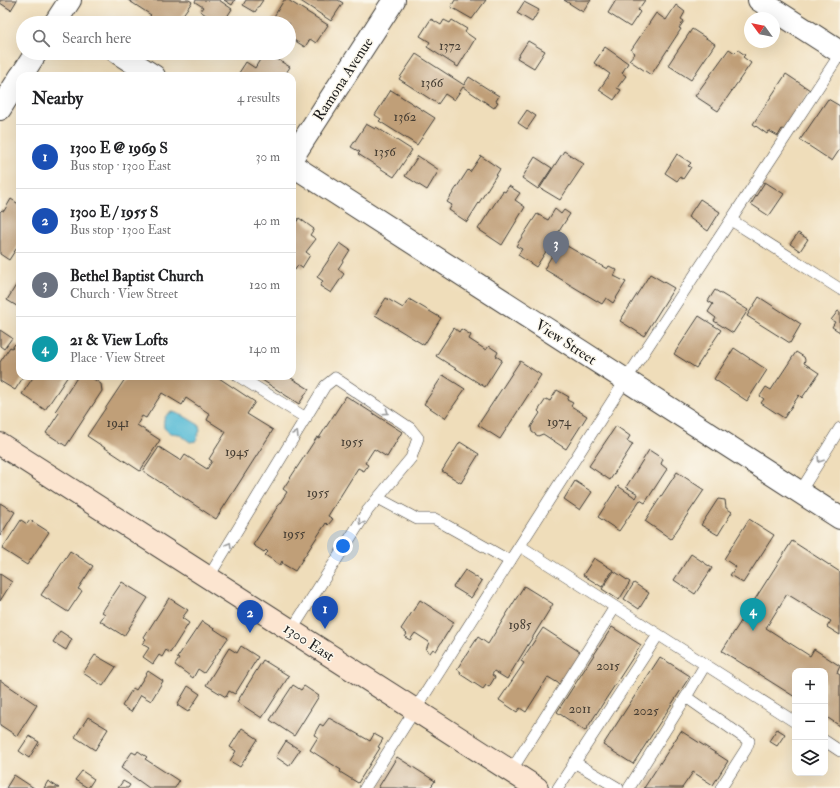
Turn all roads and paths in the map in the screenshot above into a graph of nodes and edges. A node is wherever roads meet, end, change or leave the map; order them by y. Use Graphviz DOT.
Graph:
graph roads {
  1 [pos="394,0"];
  2 [pos="759,0"];
  3 [pos="840,53"];
  4 [pos="31,60"];
  5 [pos="129,60"];
  6 [pos="23,72"];
  7 [pos="148,72"];
  8 [pos="16,83"];
  9 [pos="0,108"];
  10 [pos="296,152"];
  11 [pos="296,168"];
  12 [pos="731,220"];
  13 [pos="840,289"];
  14 [pos="244,380"];
  15 [pos="625,381"];
  16 [pos="306,418"];
  17 [pos="840,428"];
  18 [pos="0,444"];
  19 [pos="800,492"];
  20 [pos="378,498"];
  21 [pos="840,518"];
  22 [pos="520,546"];
  23 [pos="510,561"];
  24 [pos="208,578"];
  25 [pos="615,607"];
  26 [pos="291,631"];
  27 [pos="658,635"];
  28 [pos="705,665"];
  29 [pos="686,697"];
  30 [pos="415,710"];
  31 [pos="792,720"];
  32 [pos="828,744"];
  33 [pos="840,751"];
  34 [pos="574,762"];
  35 [pos="511,771"];
  36 [pos="366,788"];
  37 [pos="537,788"];
  38 [pos="558,788"];
  39 [pos="618,788"];
  40 [pos="629,788"];
  41 [pos="721,788"];
  1 -- 10 [label="street, Ramona Avenue"];
  2 -- 3 [label="street"];
  3 -- 12 [label="lane"];
  4 -- 6 [label="street"];
  5 -- 7 [label="street"];
  8 -- 9 [label="street"];
  11 -- 15 [label="street, View Street"];
  12 -- 13 [label="lane"];
  12 -- 15 [label="lane"];
  14 -- 16 [label="lane"];
  15 -- 19 [label="street, View Street"];
  15 -- 22 [label="lane"];
  16 -- 20 [label="lane, one-way"];
  24 -- 16 [label="lane, one-way"];
  17 -- 19 [label="lane, one-way"];
  18 -- 24 [label="main road, 1300 East"];
  19 -- 21 [label="street, View Street"];
  20 -- 23 [label="lane"];
  20 -- 26 [label="lane, one-way"];
  22 -- 23 [label="lane"];
  22 -- 25 [label="lane"];
  23 -- 30 [label="lane"];
  24 -- 26 [label="main road, 1300 East"];
  25 -- 27 [label="lane"];
  25 -- 35 [label="lane"];
  26 -- 30 [label="main road, 1300 East"];
  27 -- 28 [label="lane"];
  27 -- 34 [label="lane"];
  28 -- 29 [label="lane"];
  28 -- 31 [label="lane"];
  29 -- 40 [label="lane"];
  29 -- 41 [label="lane"];
  30 -- 35 [label="main road, 1300 East"];
  30 -- 36 [label="lane"];
  32 -- 33 [label="lane"];
  34 -- 38 [label="lane"];
  34 -- 39 [label="lane"];
  35 -- 37 [label="main road, 1300 East"];
}
